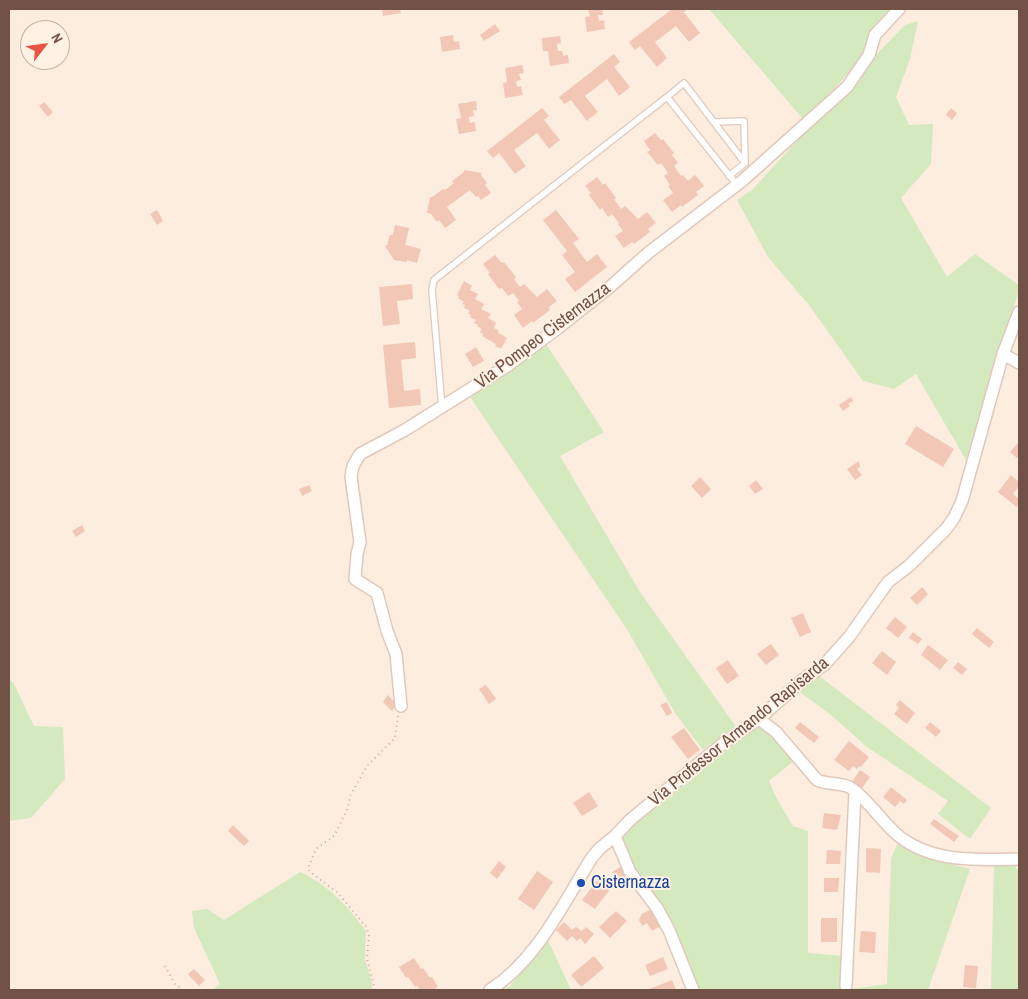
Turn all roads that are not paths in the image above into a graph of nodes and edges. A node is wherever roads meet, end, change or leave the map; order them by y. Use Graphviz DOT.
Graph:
graph roads {
  1 [pos="899,9"];
  2 [pos="667,96"];
  3 [pos="714,122"];
  4 [pos="746,163"];
  5 [pos="730,176"];
  6 [pos="737,185"];
  7 [pos="1019,312"];
  8 [pos="1004,354"];
  9 [pos="1019,363"];
  10 [pos="442,408"];
  11 [pos="401,706"];
  12 [pos="759,719"];
  13 [pos="855,792"];
  14 [pos="615,836"];
  15 [pos="1019,859"];
  16 [pos="846,986"];
  17 [pos="490,990"];
  18 [pos="694,990"];
  1 -- 6 [label="street, Via Pompeo Cisternazza"];
  2 -- 3 [label="lane"];
  2 -- 5 [label="lane"];
  2 -- 10 [label="lane"];
  3 -- 4 [label="lane"];
  3 -- 4 [label="lane"];
  4 -- 5 [label="lane"];
  5 -- 6 [label="lane"];
  6 -- 10 [label="street, Via Pompeo Cisternazza"];
  7 -- 8 [label="street, Via Professor Armando Rapisarda"];
  8 -- 9 [label="street"];
  8 -- 12 [label="street, Via Professor Armando Rapisarda"];
  10 -- 11 [label="street, Via Pompeo Cisternazza"];
  12 -- 13 [label="street"];
  12 -- 14 [label="street, Via Professor Armando Rapisarda"];
  13 -- 15 [label="street"];
  13 -- 16 [label="street"];
  14 -- 17 [label="street, Via Professor Armando Rapisarda"];
  14 -- 18 [label="street"];
}
